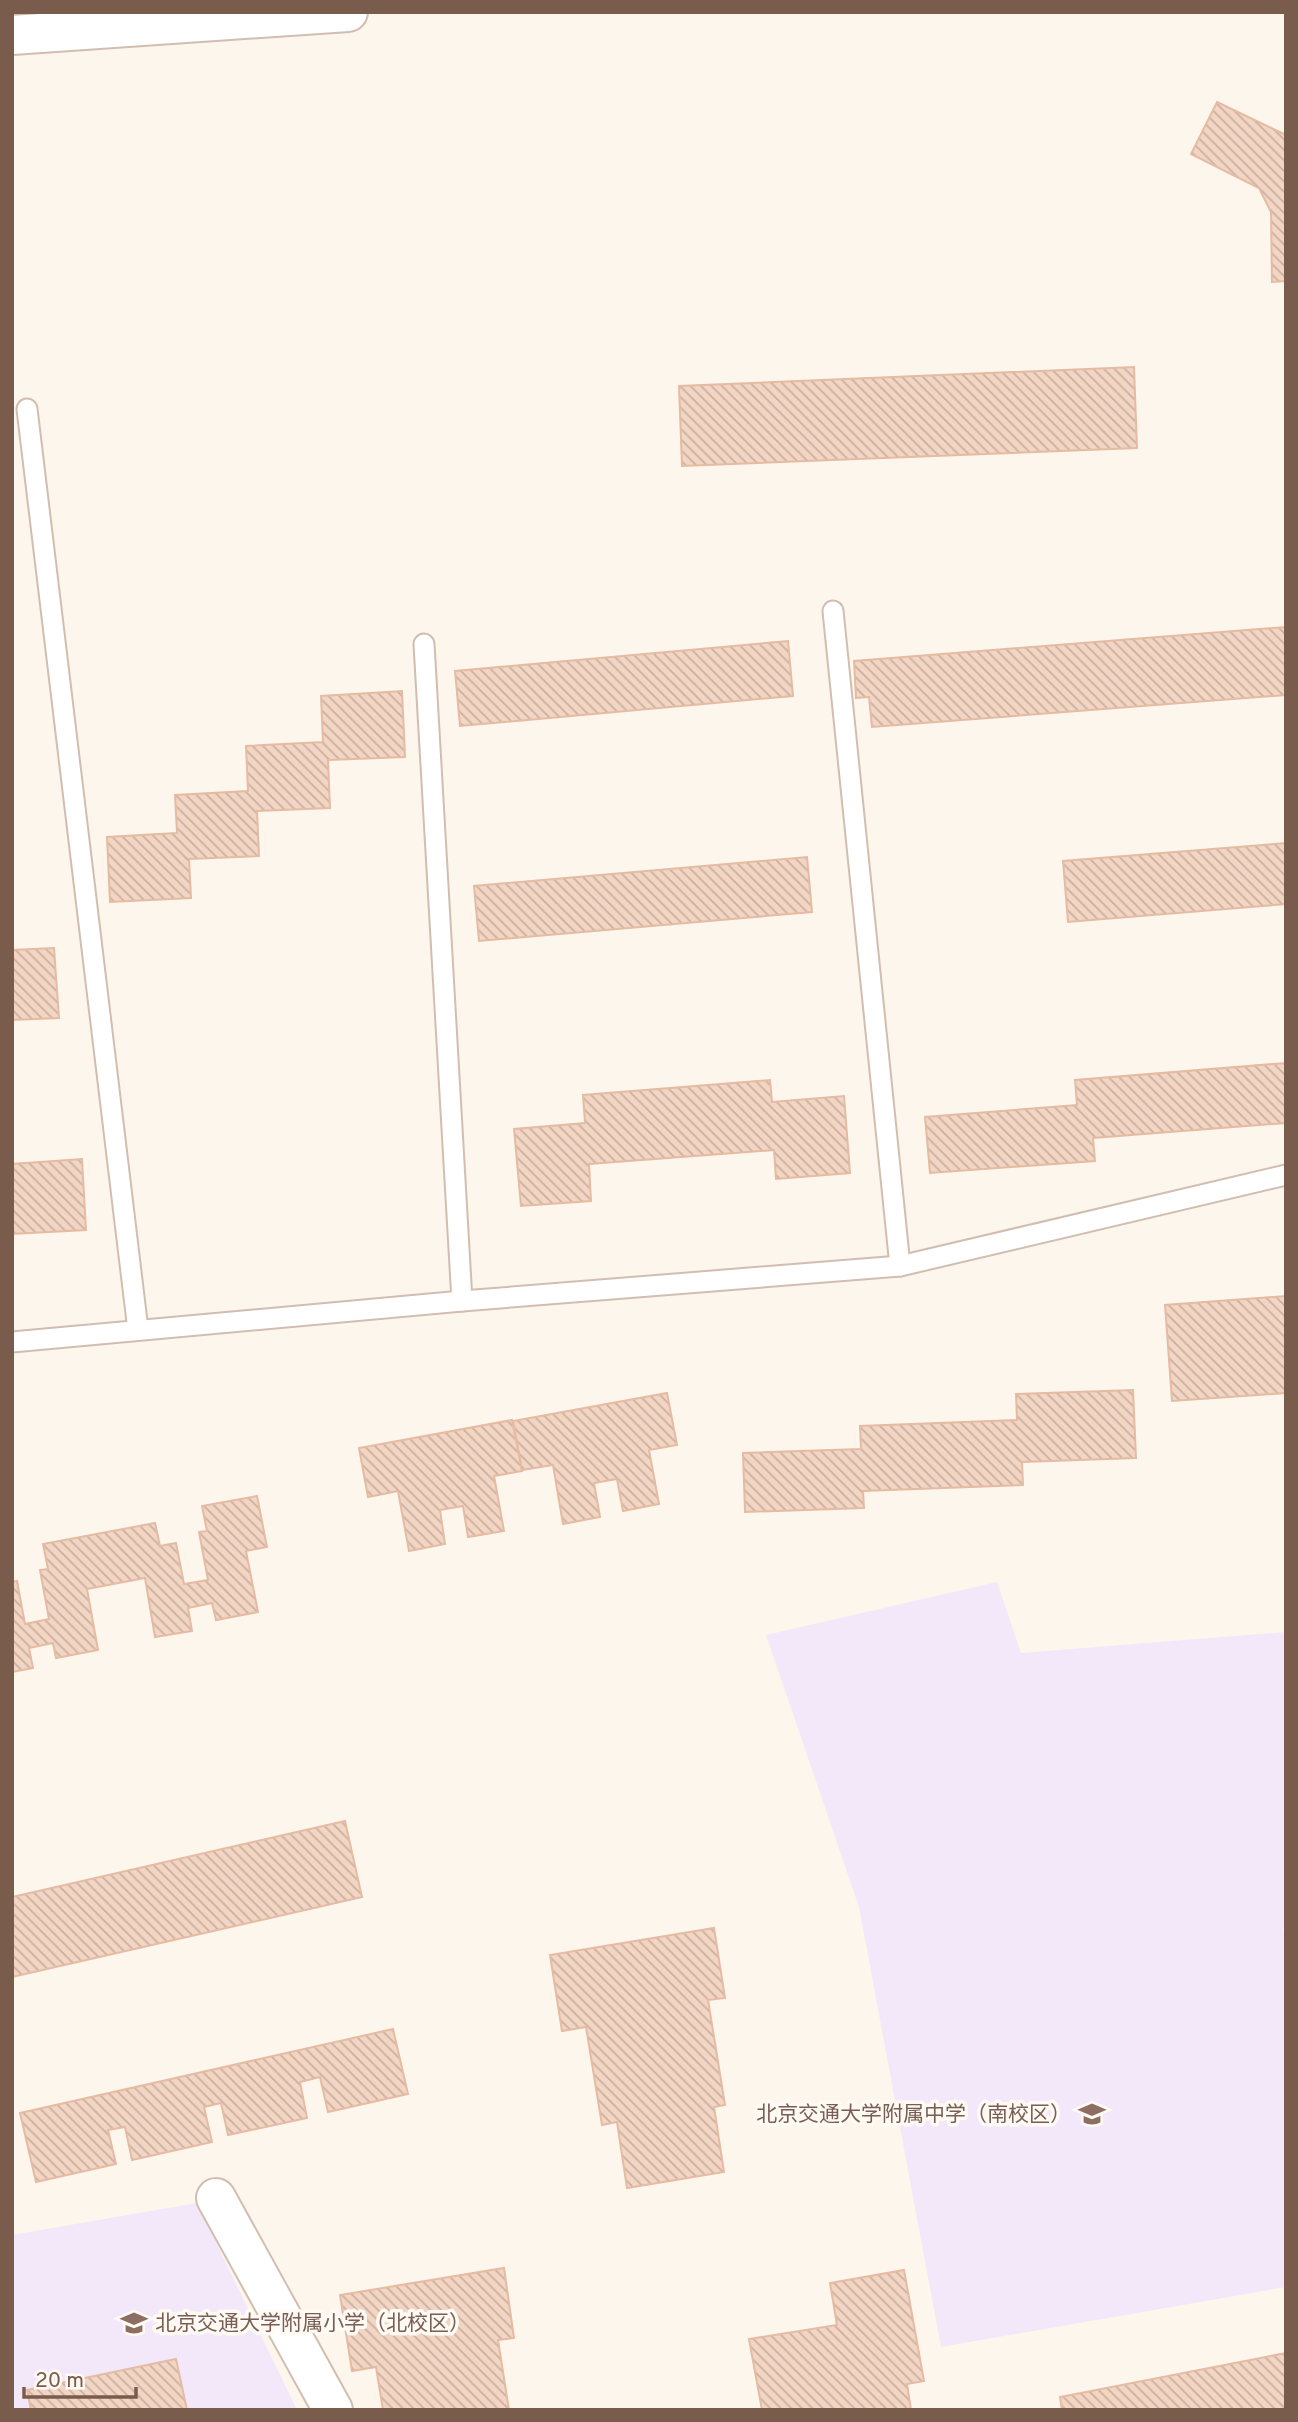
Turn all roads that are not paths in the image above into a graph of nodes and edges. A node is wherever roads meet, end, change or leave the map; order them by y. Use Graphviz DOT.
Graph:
graph roads {
  1 [pos="348,12"];
  2 [pos="12,35"];
  3 [pos="27,409"];
  4 [pos="834,611"];
  5 [pos="424,644"];
  6 [pos="1286,1175"];
  7 [pos="900,1266"];
  8 [pos="462,1301"];
  9 [pos="138,1330"];
  10 [pos="12,1342"];
  11 [pos="216,2198"];
  12 [pos="333,2410"];
  1 -- 2 [label="street"];
  3 -- 9 [label="lane"];
  4 -- 7 [label="lane"];
  5 -- 8 [label="lane"];
  6 -- 7 [label="lane"];
  7 -- 8 [label="lane"];
  8 -- 9 [label="lane"];
  9 -- 10 [label="lane"];
  11 -- 12 [label="street"];
}
